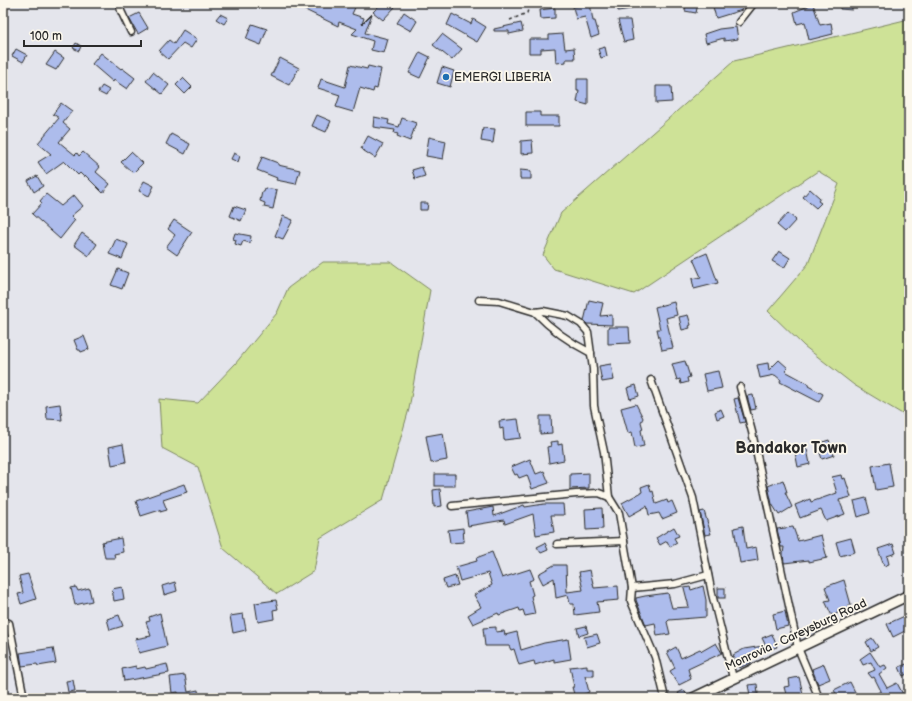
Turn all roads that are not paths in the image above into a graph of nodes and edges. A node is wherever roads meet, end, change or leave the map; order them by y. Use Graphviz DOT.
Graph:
graph roads {
  1 [pos="119,3"];
  2 [pos="754,3"];
  3 [pos="739,22"];
  4 [pos="131,32"];
  5 [pos="479,300"];
  6 [pos="535,312"];
  7 [pos="591,353"];
  8 [pos="651,380"];
  9 [pos="740,387"];
  10 [pos="609,497"];
  11 [pos="452,506"];
  12 [pos="624,541"];
  13 [pos="557,544"];
  14 [pos="708,575"];
  15 [pos="632,588"];
  16 [pos="909,595"];
  17 [pos="3,621"];
  18 [pos="798,648"];
  19 [pos="733,678"];
  20 [pos="24,698"];
  21 [pos="665,698"];
  22 [pos="692,698"];
  23 [pos="820,698"];
  1 -- 4 [label="street"];
  2 -- 3 [label="street"];
  5 -- 6 [label="street"];
  6 -- 7 [label="street"];
  6 -- 7 [label="street"];
  7 -- 10 [label="street"];
  8 -- 14 [label="street"];
  9 -- 18 [label="street"];
  10 -- 11 [label="street"];
  10 -- 12 [label="street"];
  12 -- 13 [label="street"];
  12 -- 15 [label="street"];
  14 -- 15 [label="street"];
  14 -- 19 [label="street"];
  15 -- 21 [label="street"];
  16 -- 18 [label="main road, Monrovia - Careysburg Road"];
  17 -- 20 [label="street"];
  18 -- 19 [label="main road, Monrovia - Careysburg Road"];
  18 -- 23 [label="street"];
  19 -- 22 [label="main road, Monrovia - Careysburg Road"];
}
